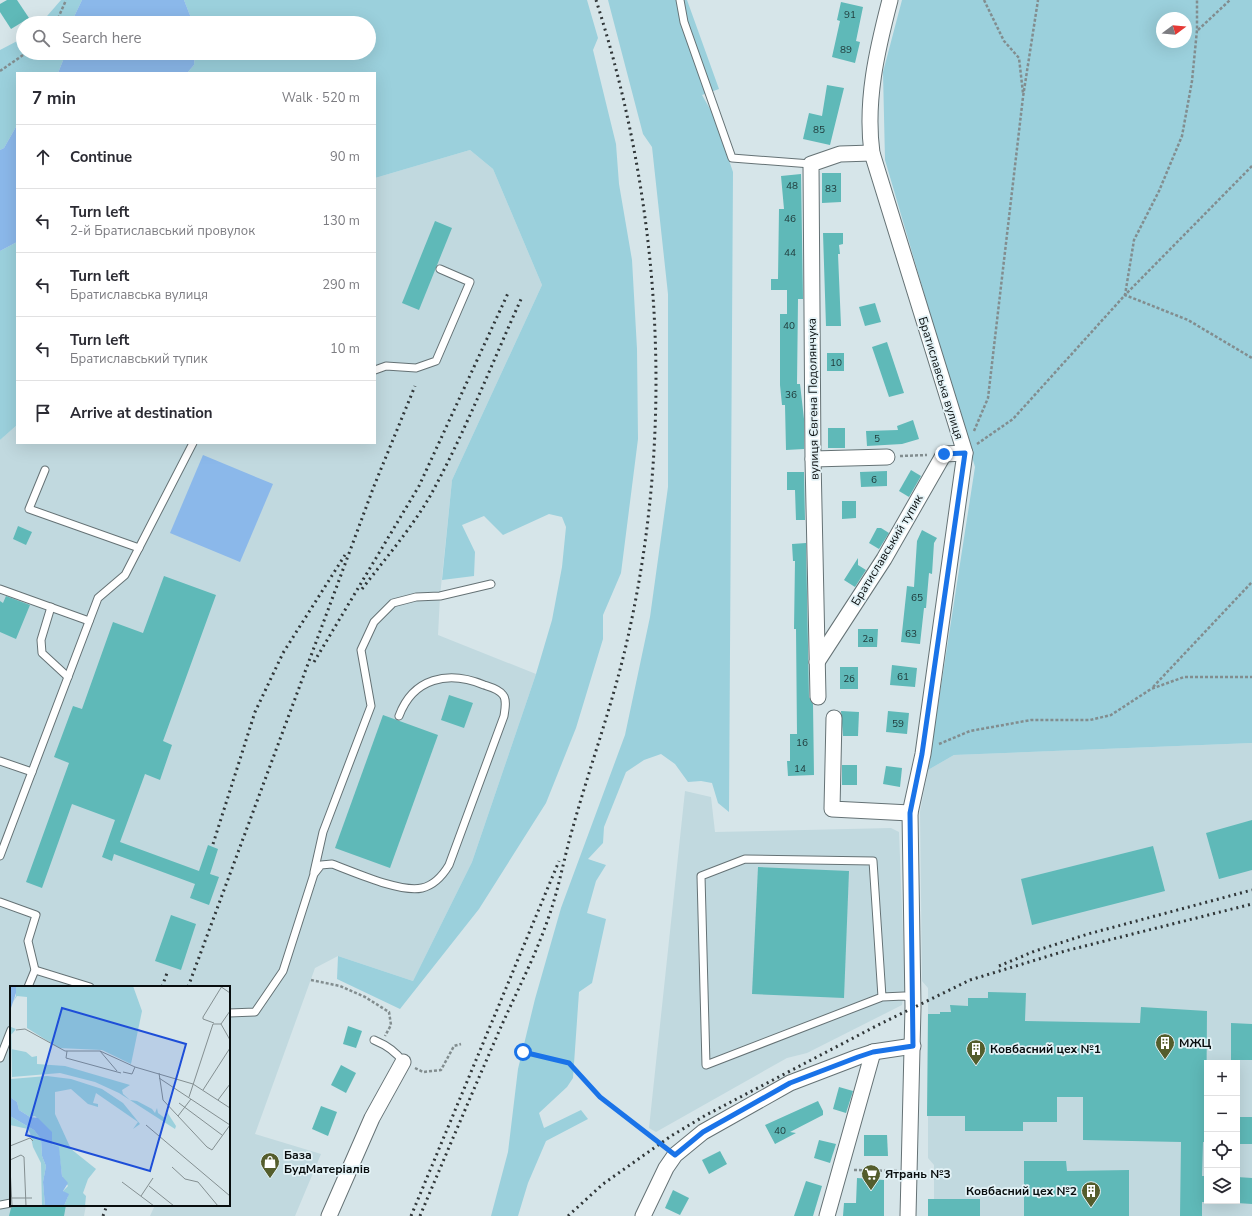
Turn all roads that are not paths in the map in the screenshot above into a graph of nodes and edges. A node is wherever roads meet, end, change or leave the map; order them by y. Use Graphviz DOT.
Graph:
graph roads {
  1 [pos="680,0"];
  2 [pos="890,0"];
  3 [pos="872,153"];
  4 [pos="811,164"];
  5 [pos="440,269"];
  6 [pos="376,370"];
  7 [pos="192,444"];
  8 [pos="965,453"];
  9 [pos="887,457"];
  10 [pos="813,459"];
  11 [pos="45,470"];
  12 [pos="139,548"];
  13 [pos="491,584"];
  14 [pos="0,589"];
  15 [pos="51,607"];
  16 [pos="89,621"];
  17 [pos="818,662"];
  18 [pos="68,677"];
  19 [pos="818,697"];
  20 [pos="398,716"];
  21 [pos="834,718"];
  22 [pos="0,760"];
  23 [pos="32,772"];
  24 [pos="910,813"];
  25 [pos="0,856"];
  26 [pos="314,874"];
  27 [pos="0,902"];
  28 [pos="35,970"];
  29 [pos="28,986"];
  30 [pos="87,986"];
  31 [pos="882,996"];
  32 [pos="913,998"];
  33 [pos="230,1013"];
  34 [pos="4,1039"];
  35 [pos="374,1040"];
  36 [pos="913,1046"];
  37 [pos="873,1052"];
  38 [pos="0,1058"];
  39 [pos="404,1062"];
  40 [pos="10,1203"];
  41 [pos="0,1205"];
  42 [pos="329,1216"];
  43 [pos="643,1216"];
  44 [pos="827,1216"];
  45 [pos="908,1216"];
  1 -- 4 [label="lane"];
  2 -- 3 [label="street, Братиславська вулиця"];
  3 -- 4 [label="street"];
  3 -- 8 [label="street, Братиславська вулиця"];
  4 -- 10 [label="street, вулиця Євгена Подолянчука"];
  5 -- 6 [label="lane"];
  7 -- 12 [label="lane"];
  8 -- 17 [label="street, Братиславський тупик"];
  8 -- 24 [label="street, Братиславська вулиця"];
  9 -- 10 [label="street"];
  10 -- 17 [label="street, вулиця Євгена Подолянчука"];
  11 -- 12 [label="lane"];
  12 -- 16 [label="lane"];
  13 -- 26 [label="lane"];
  14 -- 15 [label="lane"];
  15 -- 16 [label="lane"];
  15 -- 18 [label="lane"];
  16 -- 18 [label="lane"];
  17 -- 19 [label="street, вулиця Євгена Подолянчука"];
  18 -- 23 [label="lane"];
  20 -- 26 [label="lane"];
  21 -- 24 [label="street"];
  22 -- 23 [label="lane"];
  23 -- 25 [label="lane"];
  24 -- 32 [label="street, Братиславська вулиця"];
  26 -- 33 [label="lane"];
  27 -- 28 [label="lane"];
  28 -- 29 [label="lane"];
  28 -- 30 [label="lane"];
  31 -- 31 [label="lane"];
  31 -- 32 [label="lane"];
  32 -- 36 [label="street, Братиславська вулиця"];
  34 -- 38 [label="lane"];
  35 -- 39 [label="lane"];
  36 -- 37 [label="street"];
  36 -- 45 [label="street, Братиславська вулиця"];
  37 -- 43 [label="street"];
  37 -- 44 [label="street"];
  39 -- 42 [label="street"];
  40 -- 41 [label="lane"];
}
